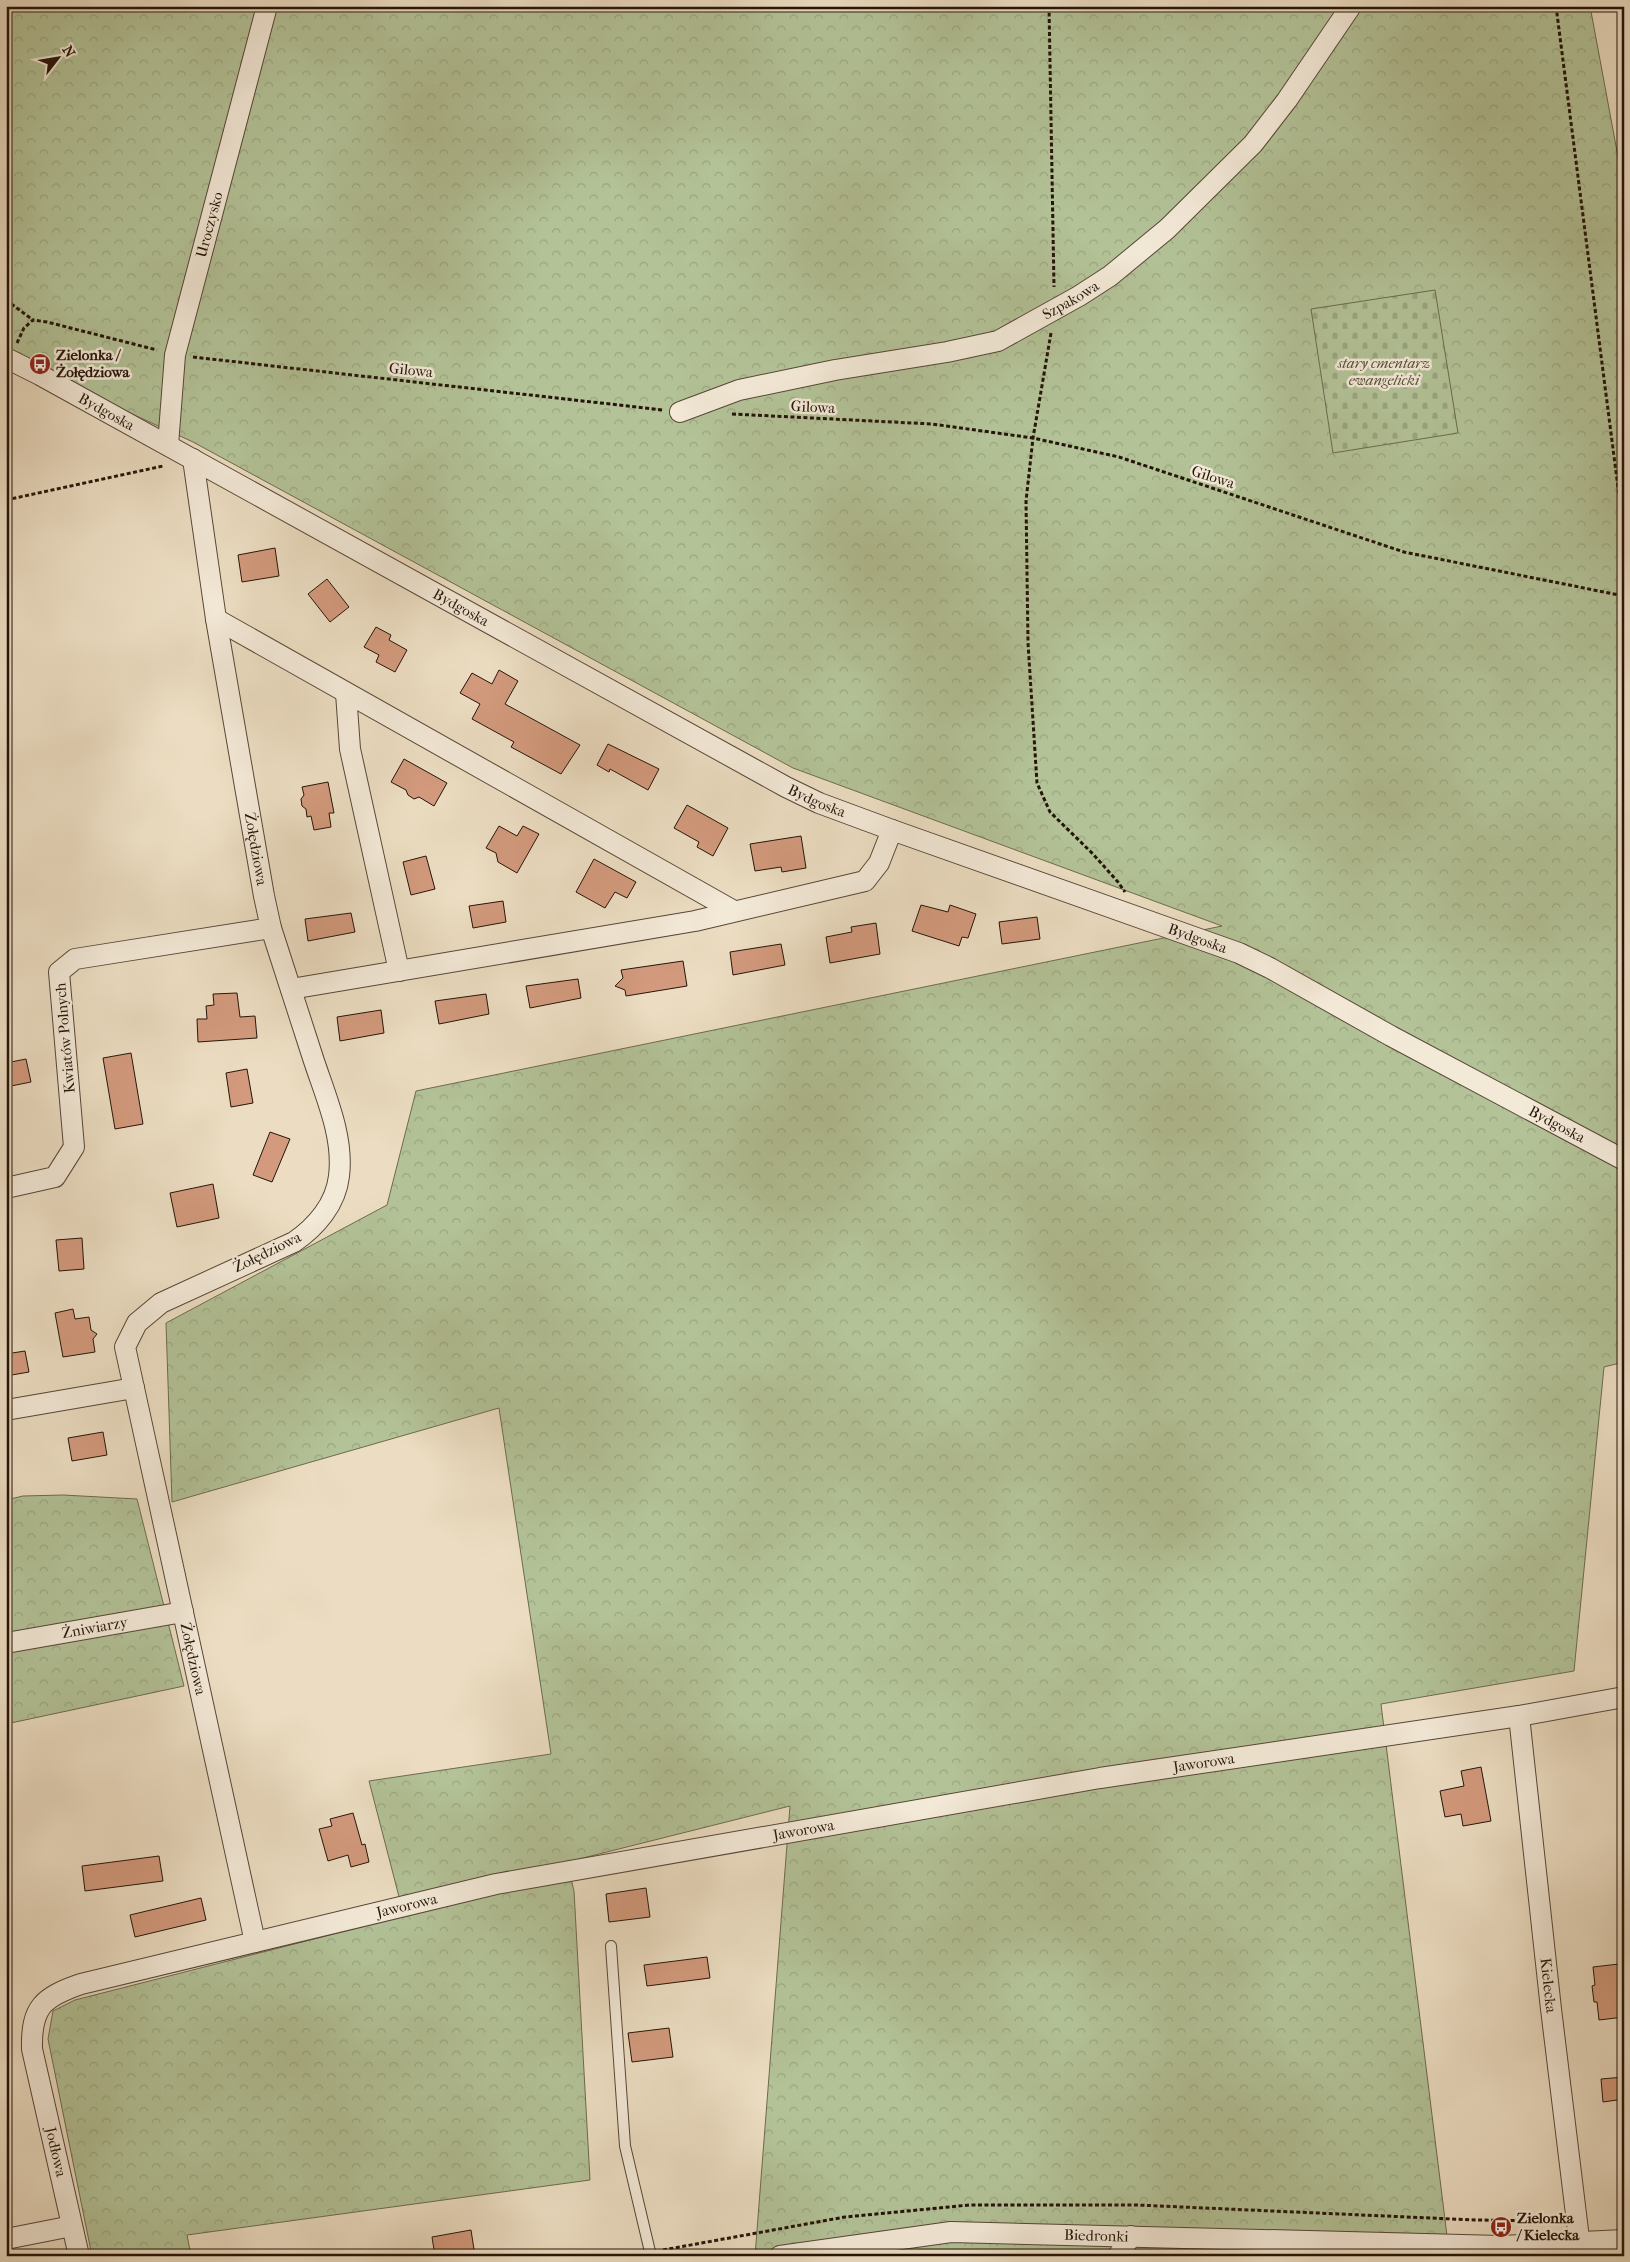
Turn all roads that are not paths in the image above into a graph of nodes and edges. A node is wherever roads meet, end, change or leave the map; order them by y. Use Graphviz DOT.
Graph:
graph roads {
  1 [pos="268,6"];
  2 [pos="1351,6"];
  3 [pos="8,359"];
  4 [pos="680,412"];
  5 [pos="168,445"];
  6 [pos="192,459"];
  7 [pos="216,619"];
  8 [pos="346,693"];
  9 [pos="892,830"];
  10 [pos="734,911"];
  11 [pos="271,928"];
  12 [pos="398,971"];
  13 [pos="291,990"];
  14 [pos="1624,1160"];
  15 [pos="6,1188"];
  16 [pos="134,1388"];
  17 [pos="6,1410"];
  18 [pos="183,1612"];
  19 [pos="6,1643"];
  20 [pos="1624,1697"];
  21 [pos="1519,1716"];
  22 [pos="256,1942"];
  23 [pos="610,1946"];
  24 [pos="32,2049"];
  25 [pos="72,2226"];
  26 [pos="1131,2236"];
  27 [pos="6,2239"];
  28 [pos="1624,2240"];
  29 [pos="1190,2246"];
  30 [pos="1580,2249"];
  31 [pos="79,2256"];
  32 [pos="651,2256"];
  33 [pos="780,2256"];
  34 [pos="1118,2256"];
  1 -- 5 [label="street, Uroczysko"];
  2 -- 4 [label="street, Szpakowa"];
  3 -- 5 [label="street, Bydgoska"];
  5 -- 6 [label="street, Bydgoska"];
  6 -- 7 [label="street, Żołędziowa"];
  6 -- 9 [label="street, Bydgoska"];
  7 -- 8 [label="street"];
  7 -- 11 [label="street, Żołędziowa"];
  8 -- 10 [label="street"];
  8 -- 12 [label="street"];
  9 -- 10 [label="street"];
  9 -- 14 [label="street, Bydgoska"];
  10 -- 12 [label="street"];
  11 -- 13 [label="street, Żołędziowa"];
  11 -- 15 [label="street, Kwiatów Polnych"];
  12 -- 13 [label="street"];
  13 -- 16 [label="street, Żołędziowa"];
  16 -- 17 [label="street"];
  16 -- 18 [label="street, Żołędziowa"];
  18 -- 19 [label="street, Żniwiarzy"];
  18 -- 22 [label="street, Żołędziowa"];
  20 -- 21 [label="street, Jaworowa"];
  21 -- 22 [label="street, Jaworowa"];
  21 -- 30 [label="street, Kielecka"];
  22 -- 24 [label="street, Jaworowa"];
  23 -- 32 [label="lane"];
  24 -- 25 [label="street, Jodłowa"];
  25 -- 27 [label="street"];
  25 -- 31 [label="street, Jodłowa"];
  26 -- 29 [label="street, Biedronki"];
  26 -- 33 [label="street, Biedronki"];
  26 -- 34 [label="street"];
  28 -- 30 [label="street, Biedronki"];
  29 -- 30 [label="street, Biedronki"];
}
